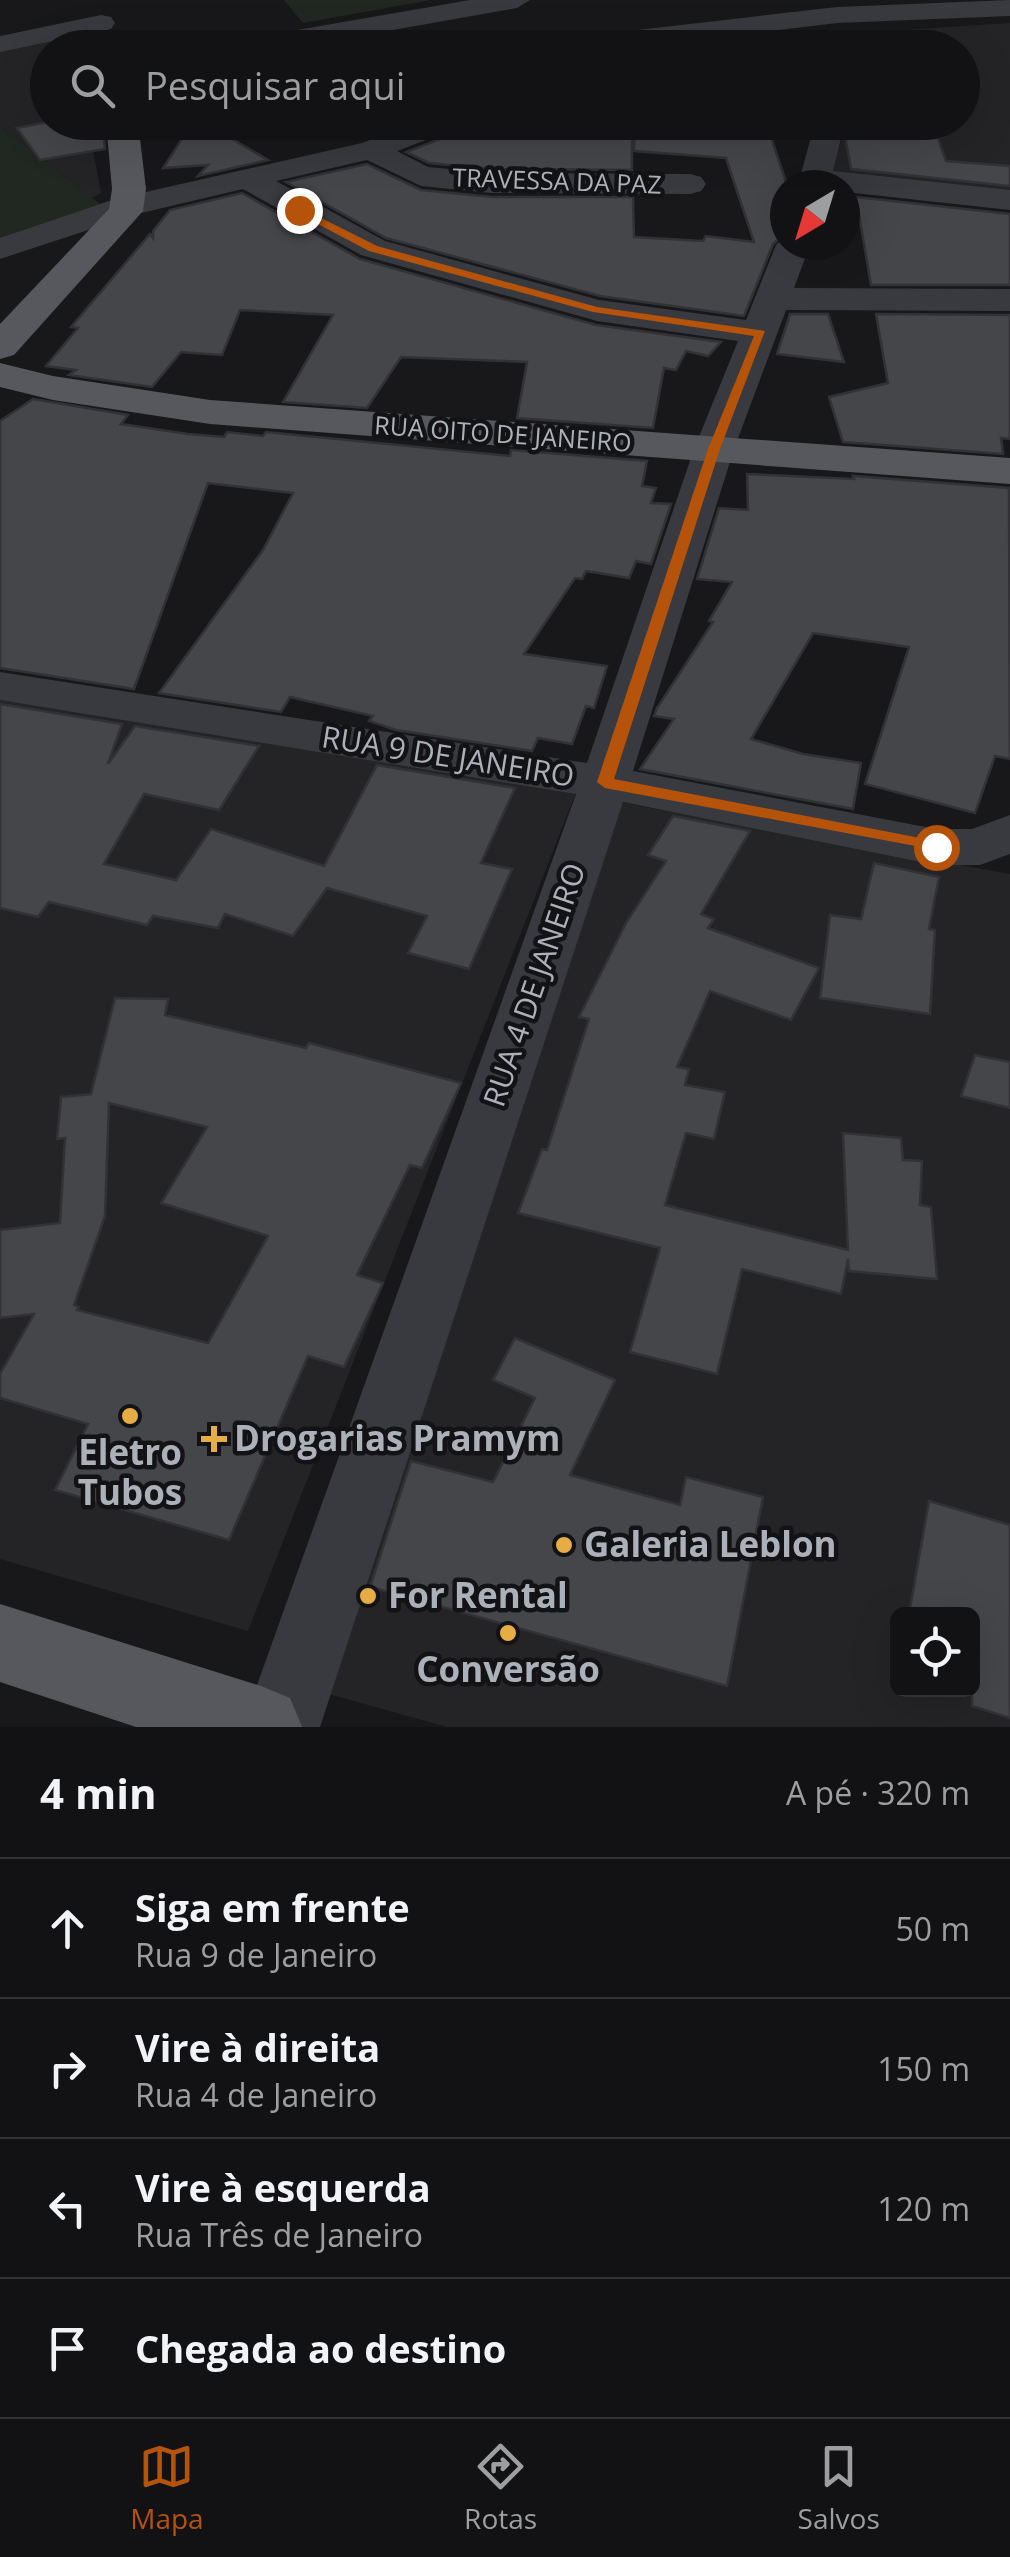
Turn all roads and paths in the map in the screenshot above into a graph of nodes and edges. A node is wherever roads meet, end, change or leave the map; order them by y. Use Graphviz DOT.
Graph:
graph roads {
  1 [pos="516,0"];
  2 [pos="467,4"];
  3 [pos="859,7"];
  4 [pos="1010,8"];
  5 [pos="261,12"];
  6 [pos="218,14"];
  7 [pos="110,21"];
  8 [pos="67,30"];
  9 [pos="214,30"];
  10 [pos="273,30"];
  11 [pos="347,30"];
  12 [pos="690,30"];
  13 [pos="30,38"];
  14 [pos="0,44"];
  15 [pos="123,140"];
  16 [pos="398,140"];
  17 [pos="826,140"];
  18 [pos="371,150"];
  19 [pos="818,170"];
  20 [pos="252,180"];
  21 [pos="690,184"];
  22 [pos="860,186"];
  23 [pos="1010,200"];
  24 [pos="127,206"];
  25 [pos="0,250"];
  26 [pos="789,260"];
  27 [pos="76,266"];
  28 [pos="1010,300"];
  29 [pos="768,316"];
  30 [pos="0,348"];
  31 [pos="0,374"];
  32 [pos="714,449"];
  33 [pos="1010,471"];
  34 [pos="0,686"];
  35 [pos="605,782"];
  36 [pos="1010,832"];
  37 [pos="0,1643"];
  38 [pos="261,1727"];
  39 [pos="280,1727"];
  1 -- 2 [label="street"];
  2 -- 11 [label="street"];
  3 -- 4 [label="street"];
  3 -- 12 [label="street"];
  5 -- 10 [label="main road"];
  6 -- 9 [label="main road"];
  7 -- 8 [label="street"];
  13 -- 14 [label="street"];
  15 -- 24 [label="main road"];
  16 -- 18 [label="street"];
  17 -- 19 [label="street"];
  18 -- 20 [label="street"];
  18 -- 21 [label="street, TRAVESSA DA PAZ"];
  20 -- 24 [label="street"];
  20 -- 29 [label="street"];
  22 -- 23 [label="street"];
  24 -- 25 [label="street"];
  24 -- 27 [label="main road"];
  25 -- 27 [label="street"];
  26 -- 29 [label="street, RUA 4 DE JANEIRO"];
  27 -- 30 [label="main road"];
  28 -- 29 [label="street"];
  29 -- 32 [label="street, RUA 4 DE JANEIRO"];
  31 -- 32 [label="main road, RUA OITO DE JANEIRO"];
  32 -- 33 [label="main road, RUA OITO DE JANEIRO"];
  32 -- 35 [label="street, RUA 4 DE JANEIRO"];
  34 -- 35 [label="street, RUA 9 DE JANEIRO"];
  35 -- 36 [label="street, RUA 9 DE JANEIRO"];
  35 -- 39 [label="street, RUA 4 DE JANEIRO"];
  37 -- 38 [label="main road"];
}
